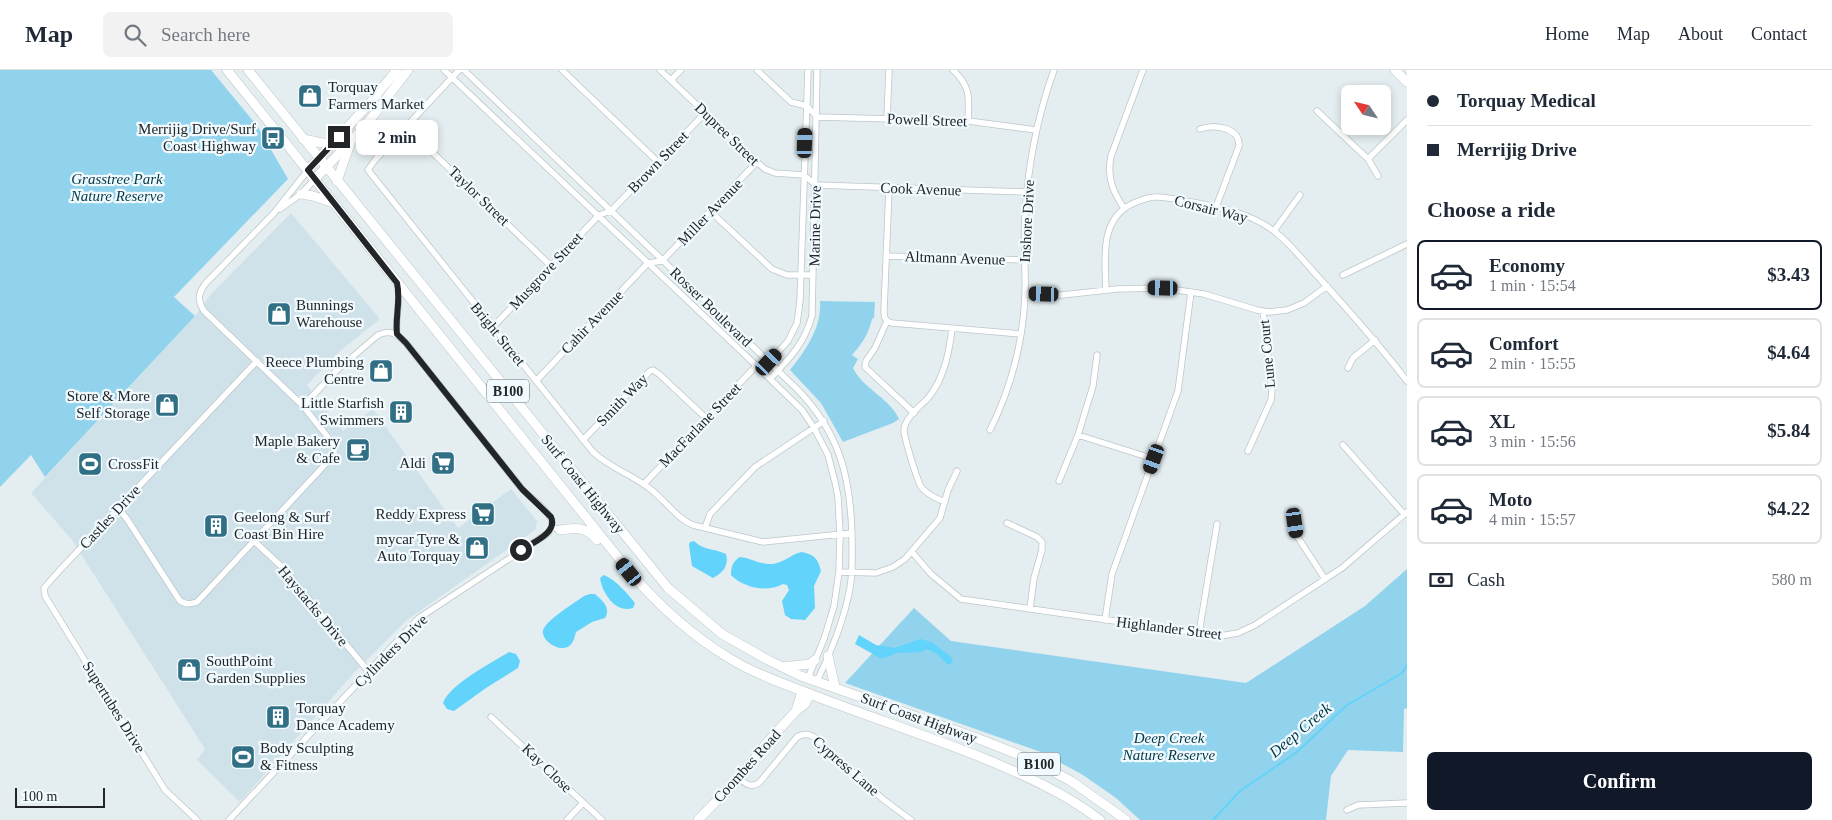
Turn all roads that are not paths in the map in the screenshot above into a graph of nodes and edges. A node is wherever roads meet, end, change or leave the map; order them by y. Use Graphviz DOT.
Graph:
graph roads {
  1 [pos="227,70"];
  2 [pos="248,70"];
  3 [pos="397,70"];
  4 [pos="408,70"];
  5 [pos="444,70"];
  6 [pos="459,70"];
  7 [pos="464,70"];
  8 [pos="562,70"];
  9 [pos="660,70"];
  10 [pos="681,70"];
  11 [pos="757,70"];
  12 [pos="808,70"];
  13 [pos="817,70"];
  14 [pos="888,70"];
  15 [pos="953,70"];
  16 [pos="1054,70"];
  17 [pos="1143,70"];
  18 [pos="1395,70"];
  19 [pos="453,78"];
  20 [pos="671,80"];
  21 [pos="1407,82"];
  22 [pos="806,106"];
  23 [pos="1316,111"];
  24 [pos="705,112"];
  25 [pos="817,117"];
  26 [pos="886,119"];
  27 [pos="1407,120"];
  28 [pos="968,121"];
  29 [pos="406,127"];
  30 [pos="1036,130"];
  31 [pos="1200,130"];
  32 [pos="303,139"];
  33 [pos="350,144"];
  34 [pos="332,145"];
  35 [pos="319,158"];
  36 [pos="1368,159"];
  37 [pos="658,162"];
  38 [pos="757,162"];
  39 [pos="326,168"];
  40 [pos="308,170"];
  41 [pos="804,175"];
  42 [pos="1378,176"];
  43 [pos="315,179"];
  44 [pos="337,181"];
  45 [pos="816,185"];
  46 [pos="889,188"];
  47 [pos="1027,192"];
  48 [pos="301,194"];
  49 [pos="1300,195"];
  50 [pos="334,203"];
  51 [pos="1216,207"];
  52 [pos="1124,208"];
  53 [pos="611,211"];
  54 [pos="710,211"];
  55 [pos="274,213"];
  56 [pos="599,216"];
  57 [pos="1274,231"];
  58 [pos="1407,244"];
  59 [pos="886,256"];
  60 [pos="1024,260"];
  61 [pos="662,261"];
  62 [pos="648,263"];
  63 [pos="551,266"];
  64 [pos="813,275"];
  65 [pos="1342,275"];
  66 [pos="801,276"];
  67 [pos="397,283"];
  68 [pos="1327,286"];
  69 [pos="1106,290"];
  70 [pos="1191,292"];
  71 [pos="1025,294"];
  72 [pos="1263,311"];
  73 [pos="887,321"];
  74 [pos="493,327"];
  75 [pos="952,329"];
  76 [pos="397,334"];
  77 [pos="1021,334"];
  78 [pos="1375,340"];
  79 [pos="1097,355"];
  80 [pos="257,361"];
  81 [pos="769,362"];
  82 [pos="756,366"];
  83 [pos="1348,368"];
  84 [pos="778,370"];
  85 [pos="770,379"];
  86 [pos="536,381"];
  87 [pos="1407,381"];
  88 [pos="303,406"];
  89 [pos="914,413"];
  90 [pos="707,419"];
  91 [pos="824,421"];
  92 [pos="814,428"];
  93 [pos="990,430"];
  94 [pos="1078,435"];
  95 [pos="583,440"];
  96 [pos="1344,445"];
  97 [pos="1248,451"];
  98 [pos="1154,459"];
  99 [pos="957,471"];
  100 [pos="1059,481"];
  101 [pos="644,484"];
  102 [pos="945,502"];
  103 [pos="118,508"];
  104 [pos="1406,513"];
  105 [pos="1295,523"];
  106 [pos="1007,524"];
  107 [pos="1217,524"];
  108 [pos="556,528"];
  109 [pos="705,528"];
  110 [pos="852,533"];
  111 [pos="840,535"];
  112 [pos="254,541"];
  113 [pos="912,552"];
  114 [pos="629,572"];
  115 [pos="839,572"];
  116 [pos="852,574"];
  117 [pos="1325,579"];
  118 [pos="46,586"];
  119 [pos="1030,608"];
  120 [pos="1105,620"];
  121 [pos="1199,634"];
  122 [pos="828,656"];
  123 [pos="815,660"];
  124 [pos="781,667"];
  125 [pos="369,672"];
  126 [pos="812,679"];
  127 [pos="835,687"];
  128 [pos="806,693"];
  129 [pos="491,717"];
  130 [pos="943,726"];
  131 [pos="938,740"];
  132 [pos="738,778"];
  133 [pos="1407,802"];
  134 [pos="583,803"];
  135 [pos="1347,810"];
  136 [pos="197,820"];
  137 [pos="229,820"];
  138 [pos="567,820"];
  139 [pos="602,820"];
  140 [pos="698,820"];
  141 [pos="911,820"];
  142 [pos="1100,820"];
  143 [pos="1126,820"];
  1 -- 40 [label="main road, Surf Coast Highway / B100"];
  2 -- 32 [label="main road, Surf Coast Highway / B100"];
  3 -- 34 [label="main road"];
  4 -- 33 [label="main road"];
  5 -- 19 [label="street, Rosser Boulevard"];
  6 -- 19 [label="street"];
  7 -- 53 [label="street, Rosser Boulevard"];
  8 -- 37 [label="street"];
  9 -- 20 [label="street, Dupree Street"];
  10 -- 20 [label="street"];
  11 -- 22 [label="street"];
  12 -- 22 [label="street, Marine Drive"];
  13 -- 25 [label="street, Marine Drive"];
  14 -- 26 [label="street"];
  15 -- 28 [label="street"];
  16 -- 30 [label="street, Inshore Drive"];
  17 -- 52 [label="street"];
  18 -- 21 [label="main road"];
  19 -- 29 [label="street, Bright Street"];
  19 -- 56 [label="street, Rosser Boulevard"];
  20 -- 24 [label="street, Dupree Street"];
  22 -- 25 [label="street"];
  22 -- 41 [label="street, Marine Drive"];
  23 -- 36 [label="street"];
  24 -- 37 [label="street, Brown Street"];
  24 -- 38 [label="street, Dupree Street"];
  25 -- 26 [label="street, Powell Street"];
  25 -- 45 [label="street, Marine Drive"];
  26 -- 28 [label="street, Powell Street"];
  27 -- 36 [label="street"];
  28 -- 30 [label="street, Powell Street"];
  29 -- 63 [label="street, Taylor Street"];
  29 -- 74 [label="street, Bright Street"];
  30 -- 47 [label="street, Inshore Drive"];
  31 -- 51 [label="street"];
  32 -- 34 [label="main road"];
  32 -- 35 [label="main road, Surf Coast Highway / B100"];
  33 -- 39 [label="main road"];
  33 -- 44 [label="main road"];
  34 -- 35 [label="main road"];
  35 -- 39 [label="main road, Surf Coast Highway / B100"];
  35 -- 40 [label="main road"];
  36 -- 42 [label="street"];
  37 -- 53 [label="street, Brown Street"];
  38 -- 41 [label="street, Dupree Street"];
  38 -- 54 [label="street, Miller Avenue"];
  39 -- 43 [label="main road"];
  39 -- 44 [label="main road, Surf Coast Highway / B100"];
  40 -- 43 [label="main road, Surf Coast Highway / B100"];
  40 -- 55 [label="street"];
  41 -- 45 [label="street"];
  41 -- 66 [label="street, Marine Drive"];
  43 -- 48 [label="street"];
  43 -- 50 [label="main road, Surf Coast Highway / B100"];
  44 -- 124 [label="main road, Surf Coast Highway / B100"];
  45 -- 46 [label="street, Cook Avenue"];
  45 -- 64 [label="street, Marine Drive"];
  46 -- 47 [label="street, Cook Avenue"];
  46 -- 59 [label="street"];
  47 -- 60 [label="street, Inshore Drive"];
  48 -- 50 [label="main road"];
  48 -- 55 [label="street"];
  49 -- 57 [label="street"];
  50 -- 67 [label="main road, Surf Coast Highway / B100"];
  51 -- 52 [label="street, Corsair Way"];
  51 -- 57 [label="street, Corsair Way"];
  52 -- 69 [label="street"];
  53 -- 56 [label="street"];
  53 -- 61 [label="street, Rosser Boulevard"];
  54 -- 61 [label="street, Miller Avenue"];
  54 -- 66 [label="street"];
  55 -- 80 [label="street"];
  56 -- 62 [label="street, Rosser Boulevard"];
  56 -- 63 [label="street, Musgrove Street"];
  57 -- 68 [label="street, Corsair Way"];
  58 -- 65 [label="street"];
  59 -- 60 [label="street, Altmann Avenue"];
  59 -- 73 [label="street"];
  60 -- 71 [label="street, Inshore Drive"];
  61 -- 62 [label="street"];
  61 -- 81 [label="street, Rosser Boulevard"];
  62 -- 82 [label="street, Rosser Boulevard"];
  62 -- 86 [label="street, Cahir Avenue"];
  63 -- 74 [label="street, Musgrove Street"];
  64 -- 66 [label="street"];
  64 -- 84 [label="street, Marine Drive"];
  66 -- 81 [label="street, Marine Drive"];
  67 -- 76 [label="street"];
  67 -- 114 [label="main road, Surf Coast Highway / B100"];
  68 -- 72 [label="street"];
  68 -- 78 [label="street, Corsair Way"];
  69 -- 70 [label="street"];
  69 -- 71 [label="street"];
  70 -- 72 [label="street"];
  70 -- 98 [label="street"];
  71 -- 77 [label="street, Inshore Drive"];
  72 -- 97 [label="street, Lune Court"];
  73 -- 75 [label="street"];
  73 -- 89 [label="street"];
  74 -- 86 [label="street, Bright Street"];
  75 -- 77 [label="street"];
  75 -- 89 [label="street"];
  76 -- 88 [label="street"];
  76 -- 108 [label="street"];
  77 -- 93 [label="street, Inshore Drive"];
  78 -- 83 [label="street"];
  78 -- 87 [label="street, Corsair Way"];
  79 -- 94 [label="street"];
  80 -- 88 [label="street"];
  80 -- 103 [label="street, Castles Drive"];
  81 -- 82 [label="street"];
  81 -- 84 [label="street, Rosser Boulevard"];
  82 -- 85 [label="street, Rosser Boulevard"];
  82 -- 90 [label="street, MacFarlane Street"];
  84 -- 85 [label="street, Marine Drive"];
  84 -- 91 [label="street, Rosser Boulevard"];
  85 -- 92 [label="street, Rosser Boulevard"];
  86 -- 95 [label="street, Bright Street"];
  88 -- 112 [label="street"];
  89 -- 102 [label="street"];
  90 -- 95 [label="street, Smith Way"];
  90 -- 101 [label="street, MacFarlane Street"];
  91 -- 92 [label="street"];
  91 -- 110 [label="street, Rosser Boulevard"];
  92 -- 109 [label="street"];
  92 -- 111 [label="street, Rosser Boulevard"];
  94 -- 98 [label="street"];
  94 -- 100 [label="street"];
  95 -- 101 [label="street, Bright Street"];
  96 -- 104 [label="street"];
  98 -- 120 [label="street"];
  99 -- 102 [label="street"];
  101 -- 109 [label="street, Bright Street"];
  102 -- 113 [label="street"];
  103 -- 112 [label="street"];
  103 -- 118 [label="street, Castles Drive"];
  104 -- 117 [label="street, Highlander Street"];
  105 -- 117 [label="street"];
  106 -- 119 [label="street"];
  107 -- 121 [label="street"];
  108 -- 114 [label="main road"];
  108 -- 125 [label="street, Cylinders Drive"];
  109 -- 111 [label="street, Bright Street"];
  110 -- 111 [label="street, Bright Street"];
  110 -- 116 [label="street, Rosser Boulevard"];
  111 -- 115 [label="street, Rosser Boulevard"];
  112 -- 125 [label="street, Haystacks Drive"];
  113 -- 116 [label="street"];
  113 -- 119 [label="street, Highlander Street"];
  114 -- 128 [label="main road, Surf Coast Highway / B100"];
  115 -- 116 [label="street"];
  115 -- 123 [label="street, Rosser Boulevard"];
  116 -- 122 [label="street, Rosser Boulevard"];
  117 -- 121 [label="street, Highlander Street"];
  118 -- 136 [label="street, Supertubes Drive"];
  119 -- 120 [label="street, Highlander Street"];
  120 -- 121 [label="street, Highlander Street"];
  122 -- 126 [label="street, Rosser Boulevard"];
  122 -- 127 [label="main road"];
  123 -- 124 [label="main road"];
  123 -- 126 [label="street, Rosser Boulevard"];
  124 -- 126 [label="main road, Surf Coast Highway / B100"];
  125 -- 137 [label="street, Cylinders Drive"];
  126 -- 127 [label="main road, Surf Coast Highway / B100"];
  126 -- 128 [label="main road, Coombes Road"];
  127 -- 130 [label="main road, Surf Coast Highway / B100"];
  128 -- 131 [label="main road, Surf Coast Highway / B100"];
  128 -- 132 [label="main road, Coombes Road"];
  129 -- 134 [label="street, Kay Close"];
  130 -- 131 [label="main road"];
  130 -- 143 [label="main road, Surf Coast Highway / B100"];
  131 -- 142 [label="main road, Surf Coast Highway / B100"];
  132 -- 140 [label="main road, Coombes Road"];
  132 -- 141 [label="street, Cypress Lane"];
  133 -- 135 [label="street"];
  134 -- 138 [label="street"];
  134 -- 139 [label="street, Kay Close"];
}
